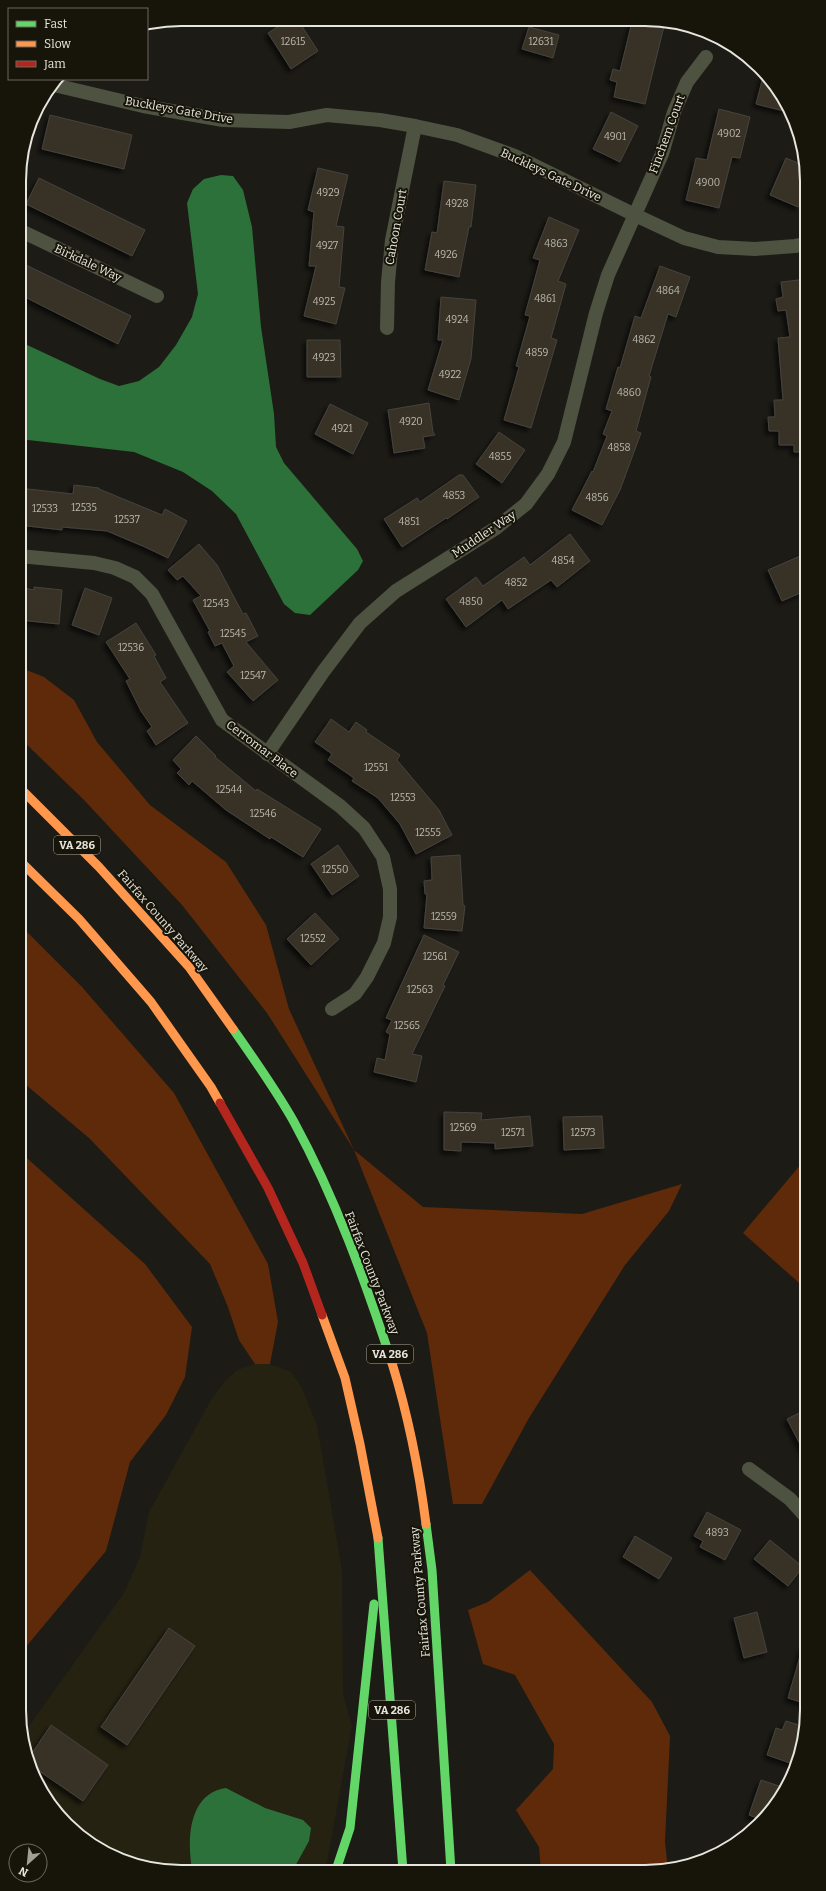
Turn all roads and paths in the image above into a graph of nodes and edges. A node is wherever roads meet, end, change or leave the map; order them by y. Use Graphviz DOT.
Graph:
graph roads {
  1 [pos="706,57"];
  2 [pos="59,86"];
  3 [pos="416,126"];
  4 [pos="635,215"];
  5 [pos="26,233"];
  6 [pos="800,245"];
  7 [pos="157,296"];
  8 [pos="387,328"];
  9 [pos="26,557"];
  10 [pos="267,754"];
  11 [pos="26,794"];
  12 [pos="26,867"];
  13 [pos="332,1009"];
  14 [pos="749,1469"];
  15 [pos="800,1510"];
  16 [pos="380,1549"];
  17 [pos="338,1865"];
  18 [pos="403,1865"];
  19 [pos="451,1865"];
  1 -- 4 [label="street, Finchem Court"];
  2 -- 3 [label="street, Buckleys Gate Drive"];
  3 -- 4 [label="street, Buckleys Gate Drive"];
  3 -- 8 [label="street, Cahoon Court"];
  4 -- 6 [label="street, Buckleys Gate Drive"];
  4 -- 10 [label="street, Muddler Way"];
  5 -- 7 [label="street, Birkdale Way"];
  9 -- 10 [label="street, Cerromar Place"];
  10 -- 13 [label="street, Cerromar Place"];
  11 -- 19 [label="highway, Fairfax County Parkway / VA 286"];
  12 -- 16 [label="highway, VA 286"];
  14 -- 15 [label="street"];
  16 -- 17 [label="highway"];
  16 -- 18 [label="highway, VA 286"];
}
